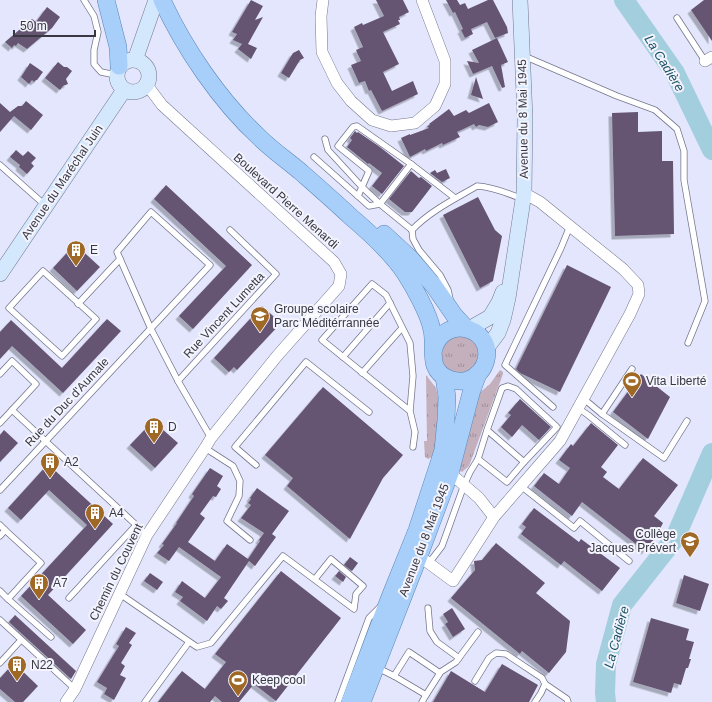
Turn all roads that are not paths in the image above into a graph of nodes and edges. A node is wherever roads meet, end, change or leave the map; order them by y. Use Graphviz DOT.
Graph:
graph roads {
  1 [pos="84,0"];
  2 [pos="106,0"];
  3 [pos="156,0"];
  4 [pos="323,0"];
  5 [pos="422,0"];
  6 [pos="520,0"];
  7 [pos="165,6"];
  8 [pos="677,18"];
  9 [pos="522,55"];
  10 [pos="708,59"];
  11 [pos="123,67"];
  12 [pos="147,85"];
  13 [pos="124,90"];
  14 [pos="325,139"];
  15 [pos="314,156"];
  16 [pos="411,164"];
  17 [pos="0,165"];
  18 [pos="303,175"];
  19 [pos="362,187"];
  20 [pos="358,196"];
  21 [pos="523,196"];
  22 [pos="455,198"];
  23 [pos="380,204"];
  24 [pos="46,206"];
  25 [pos="570,226"];
  26 [pos="230,230"];
  27 [pos="412,230"];
  28 [pos="517,237"];
  29 [pos="120,259"];
  30 [pos="0,274"];
  31 [pos="390,303"];
  32 [pos="78,304"];
  33 [pos="454,316"];
  34 [pos="402,328"];
  35 [pos="151,329"];
  36 [pos="468,329"];
  37 [pos="688,343"];
  38 [pos="486,349"];
  39 [pos="433,352"];
  40 [pos="342,357"];
  41 [pos="632,369"];
  42 [pos="362,373"];
  43 [pos="0,374"];
  44 [pos="478,374"];
  45 [pos="444,376"];
  46 [pos="178,381"];
  47 [pos="581,404"];
  48 [pos="553,407"];
  49 [pos="12,410"];
  50 [pos="410,411"];
  51 [pos="369,412"];
  52 [pos="602,414"];
  53 [pos="687,421"];
  54 [pos="0,423"];
  55 [pos="487,430"];
  56 [pos="211,438"];
  57 [pos="46,441"];
  58 [pos="625,445"];
  59 [pos="413,447"];
  60 [pos="204,448"];
  61 [pos="478,459"];
  62 [pos="524,462"];
  63 [pos="256,465"];
  64 [pos="450,473"];
  65 [pos="464,485"];
  66 [pos="521,486"];
  67 [pos="0,490"];
  68 [pos="494,517"];
  69 [pos="0,525"];
  70 [pos="136,525"];
  71 [pos="5,530"];
  72 [pos="147,535"];
  73 [pos="0,536"];
  74 [pos="250,540"];
  75 [pos="424,559"];
  76 [pos="629,561"];
  77 [pos="315,579"];
  78 [pos="0,591"];
  79 [pos="120,594"];
  80 [pos="390,597"];
  81 [pos="69,598"];
  82 [pos="8,599"];
  83 [pos="428,608"];
  84 [pos="0,620"];
  85 [pos="478,632"];
  86 [pos="51,637"];
  87 [pos="22,640"];
  88 [pos="189,642"];
  89 [pos="459,658"];
  90 [pos="0,663"];
  91 [pos="376,667"];
  92 [pos="439,673"];
  93 [pos="394,676"];
  94 [pos="475,681"];
  95 [pos="545,684"];
  96 [pos="75,689"];
  97 [pos="426,695"];
  98 [pos="66,702"];
  99 [pos="145,702"];
  100 [pos="338,702"];
  101 [pos="350,702"];
  102 [pos="362,702"];
  103 [pos="422,702"];
  104 [pos="535,702"];
  105 [pos="568,702"];
  1 -- 11 [label="lane"];
  2 -- 11 [label="main road"];
  3 -- 11 [label="main road"];
  4 -- 5 [label="street"];
  6 -- 9 [label="main road, Avenue du 8 Mai 1945"];
  7 -- 18 [label="main road"];
  8 -- 10 [label="lane"];
  9 -- 21 [label="main road, Avenue du 8 Mai 1945"];
  9 -- 37 [label="lane"];
  11 -- 12 [label="main road"];
  11 -- 13 [label="main road"];
  12 -- 13 [label="main road"];
  12 -- 56 [label="street, Boulevard Pierre Menardi"];
  13 -- 24 [label="main road, Avenue du Maréchal Juin"];
  14 -- 19 [label="lane"];
  15 -- 20 [label="lane"];
  16 -- 19 [label="lane"];
  16 -- 22 [label="lane"];
  16 -- 23 [label="lane"];
  17 -- 24 [label="lane"];
  18 -- 33 [label="main road"];
  18 -- 39 [label="main road"];
  19 -- 20 [label="lane"];
  19 -- 23 [label="lane"];
  20 -- 23 [label="lane"];
  21 -- 22 [label="lane"];
  21 -- 25 [label="street"];
  21 -- 28 [label="main road, Avenue du 8 Mai 1945"];
  22 -- 27 [label="lane"];
  23 -- 27 [label="lane"];
  24 -- 30 [label="main road, Avenue du Maréchal Juin"];
  25 -- 47 [label="street"];
  25 -- 48 [label="lane"];
  26 -- 46 [label="lane, Rue Vincent Lumetta"];
  27 -- 33 [label="lane"];
  28 -- 36 [label="main road"];
  28 -- 38 [label="main road"];
  29 -- 32 [label="lane"];
  29 -- 35 [label="lane"];
  29 -- 35 [label="lane"];
  31 -- 34 [label="lane"];
  31 -- 40 [label="lane"];
  31 -- 40 [label="lane"];
  32 -- 32 [label="lane"];
  33 -- 36 [label="main road"];
  34 -- 42 [label="lane"];
  34 -- 50 [label="lane"];
  35 -- 46 [label="lane"];
  35 -- 57 [label="lane, Rue du Duc d'Aumale"];
  36 -- 38 [label="main road"];
  36 -- 39 [label="main road"];
  38 -- 44 [label="main road"];
  39 -- 45 [label="main road"];
  40 -- 42 [label="lane"];
  41 -- 52 [label="lane"];
  42 -- 50 [label="lane"];
  43 -- 49 [label="lane"];
  44 -- 45 [label="main road"];
  44 -- 64 [label="main road, Avenue du 8 Mai 1945"];
  45 -- 80 [label="main road, Avenue du 8 Mai 1945"];
  46 -- 56 [label="lane"];
  47 -- 52 [label="lane"];
  47 -- 58 [label="lane"];
  47 -- 66 [label="street"];
  49 -- 54 [label="lane"];
  49 -- 57 [label="lane"];
  50 -- 59 [label="lane"];
  51 -- 63 [label="lane"];
  52 -- 53 [label="lane"];
  55 -- 61 [label="lane"];
  55 -- 62 [label="lane"];
  55 -- 62 [label="lane"];
  56 -- 60 [label="street, Chemin du Couvent"];
  57 -- 67 [label="lane, Rue du Duc d'Aumale"];
  57 -- 70 [label="lane"];
  60 -- 72 [label="street, Chemin du Couvent"];
  60 -- 74 [label="lane"];
  61 -- 62 [label="lane"];
  61 -- 65 [label="lane"];
  64 -- 65 [label="street"];
  64 -- 75 [label="main road, Avenue du 8 Mai 1945"];
  65 -- 68 [label="street"];
  65 -- 75 [label="lane"];
  66 -- 68 [label="street"];
  66 -- 76 [label="lane"];
  68 -- 75 [label="street"];
  69 -- 71 [label="lane"];
  70 -- 72 [label="lane"];
  70 -- 81 [label="lane"];
  71 -- 73 [label="lane"];
  71 -- 82 [label="lane"];
  72 -- 79 [label="street, Chemin du Couvent"];
  75 -- 91 [label="main road, Avenue du 8 Mai 1945"];
  77 -- 77 [label="lane"];
  77 -- 88 [label="lane"];
  78 -- 82 [label="lane"];
  79 -- 88 [label="lane"];
  79 -- 96 [label="street, Chemin du Couvent"];
  80 -- 100 [label="lane"];
  80 -- 101 [label="main road, Avenue du 8 Mai 1945"];
  82 -- 86 [label="lane"];
  83 -- 89 [label="lane"];
  84 -- 87 [label="lane"];
  85 -- 89 [label="lane"];
  87 -- 90 [label="lane"];
  87 -- 96 [label="lane"];
  88 -- 99 [label="lane"];
  89 -- 92 [label="lane"];
  91 -- 93 [label="lane"];
  91 -- 102 [label="main road, Avenue du 8 Mai 1945"];
  92 -- 93 [label="lane"];
  92 -- 97 [label="lane"];
  93 -- 97 [label="lane"];
  94 -- 95 [label="lane"];
  95 -- 104 [label="lane"];
  95 -- 105 [label="lane"];
  96 -- 98 [label="street, Chemin du Couvent"];
  97 -- 103 [label="lane"];
}
